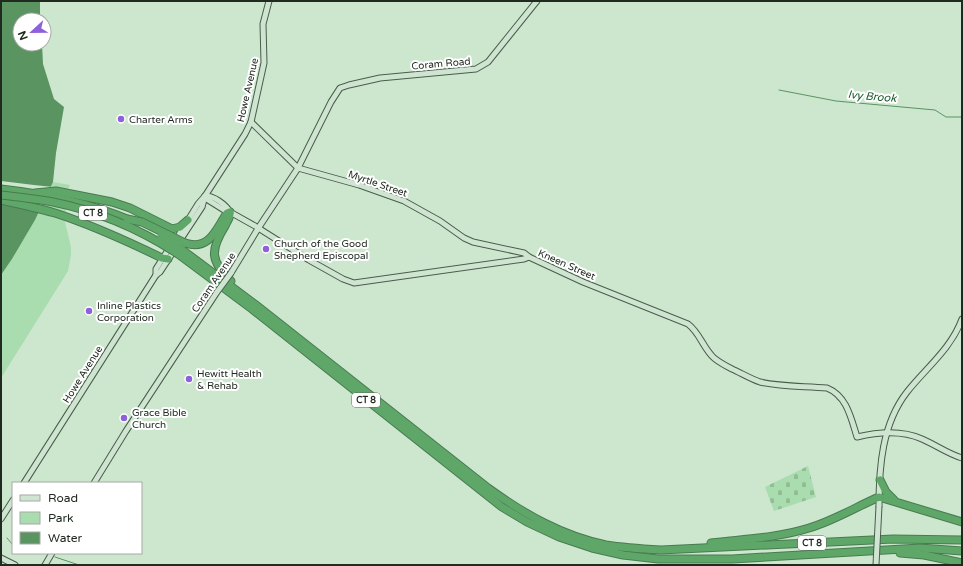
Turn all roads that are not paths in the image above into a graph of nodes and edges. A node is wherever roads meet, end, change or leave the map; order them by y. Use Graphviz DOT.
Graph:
graph roads {
  1 [pos="269,1"];
  2 [pos="537,1"];
  3 [pos="340,88"];
  4 [pos="251,122"];
  5 [pos="298,168"];
  6 [pos="1,189"];
  7 [pos="35,193"];
  8 [pos="1,195"];
  9 [pos="206,196"];
  10 [pos="1,200"];
  11 [pos="230,212"];
  12 [pos="188,220"];
  13 [pos="259,228"];
  14 [pos="181,248"];
  15 [pos="529,257"];
  16 [pos="165,259"];
  17 [pos="256,305"];
  18 [pos="962,319"];
  19 [pos="886,433"];
  20 [pos="962,458"];
  21 [pos="880,480"];
  22 [pos="25,482"];
  23 [pos="95,482"];
  24 [pos="879,497"];
  25 [pos="12,502"];
  26 [pos="898,502"];
  27 [pos="1,519"];
  28 [pos="962,522"];
  29 [pos="559,533"];
  30 [pos="575,539"];
  31 [pos="962,540"];
  32 [pos="662,550"];
  33 [pos="962,551"];
  34 [pos="870,552"];
  35 [pos="51,554"];
  36 [pos="1,558"];
  37 [pos="962,563"];
  38 [pos="15,565"];
  39 [pos="44,565"];
  40 [pos="876,565"];
  1 -- 4 [label="street, Howe Avenue"];
  2 -- 3 [label="street, Coram Road"];
  3 -- 5 [label="street, Coram Avenue"];
  4 -- 5 [label="street, Myrtle Street"];
  4 -- 9 [label="street, Howe Avenue"];
  5 -- 13 [label="street, Coram Avenue"];
  5 -- 15 [label="street, Myrtle Street"];
  6 -- 7 [label="highway, CT 8"];
  7 -- 12 [label="highway"];
  7 -- 14 [label="highway, CT 8, bridge"];
  8 -- 14 [label="highway, CT 8, bridge"];
  9 -- 11 [label="street, Kneen Street"];
  9 -- 12 [label="street, Howe Avenue"];
  9 -- 16 [label="street, Howe Avenue"];
  10 -- 16 [label="highway"];
  11 -- 13 [label="street, Kneen Street"];
  11 -- 14 [label="highway"];
  11 -- 17 [label="highway"];
  12 -- 16 [label="street, Howe Avenue"];
  13 -- 15 [label="street, Kneen Street"];
  13 -- 23 [label="street, Coram Avenue, bridge"];
  14 -- 17 [label="highway, CT 8"];
  14 -- 29 [label="highway, CT 8"];
  15 -- 19 [label="street, Kneen Street"];
  16 -- 22 [label="street, Howe Avenue"];
  17 -- 29 [label="highway, CT 8"];
  18 -- 19 [label="street"];
  19 -- 20 [label="street"];
  19 -- 21 [label="street"];
  21 -- 24 [label="street"];
  21 -- 26 [label="highway"];
  24 -- 26 [label="highway"];
  24 -- 32 [label="highway"];
  24 -- 40 [label="street, bridge"];
  25 -- 27 [label="street"];
  26 -- 28 [label="highway"];
  29 -- 30 [label="highway, CT 8"];
  30 -- 32 [label="highway, CT 8"];
  30 -- 34 [label="highway, CT 8"];
  31 -- 32 [label="highway, CT 8"];
  33 -- 34 [label="highway, CT 8"];
  34 -- 37 [label="highway"];
  35 -- 39 [label="street"];
  36 -- 38 [label="street"];
}
